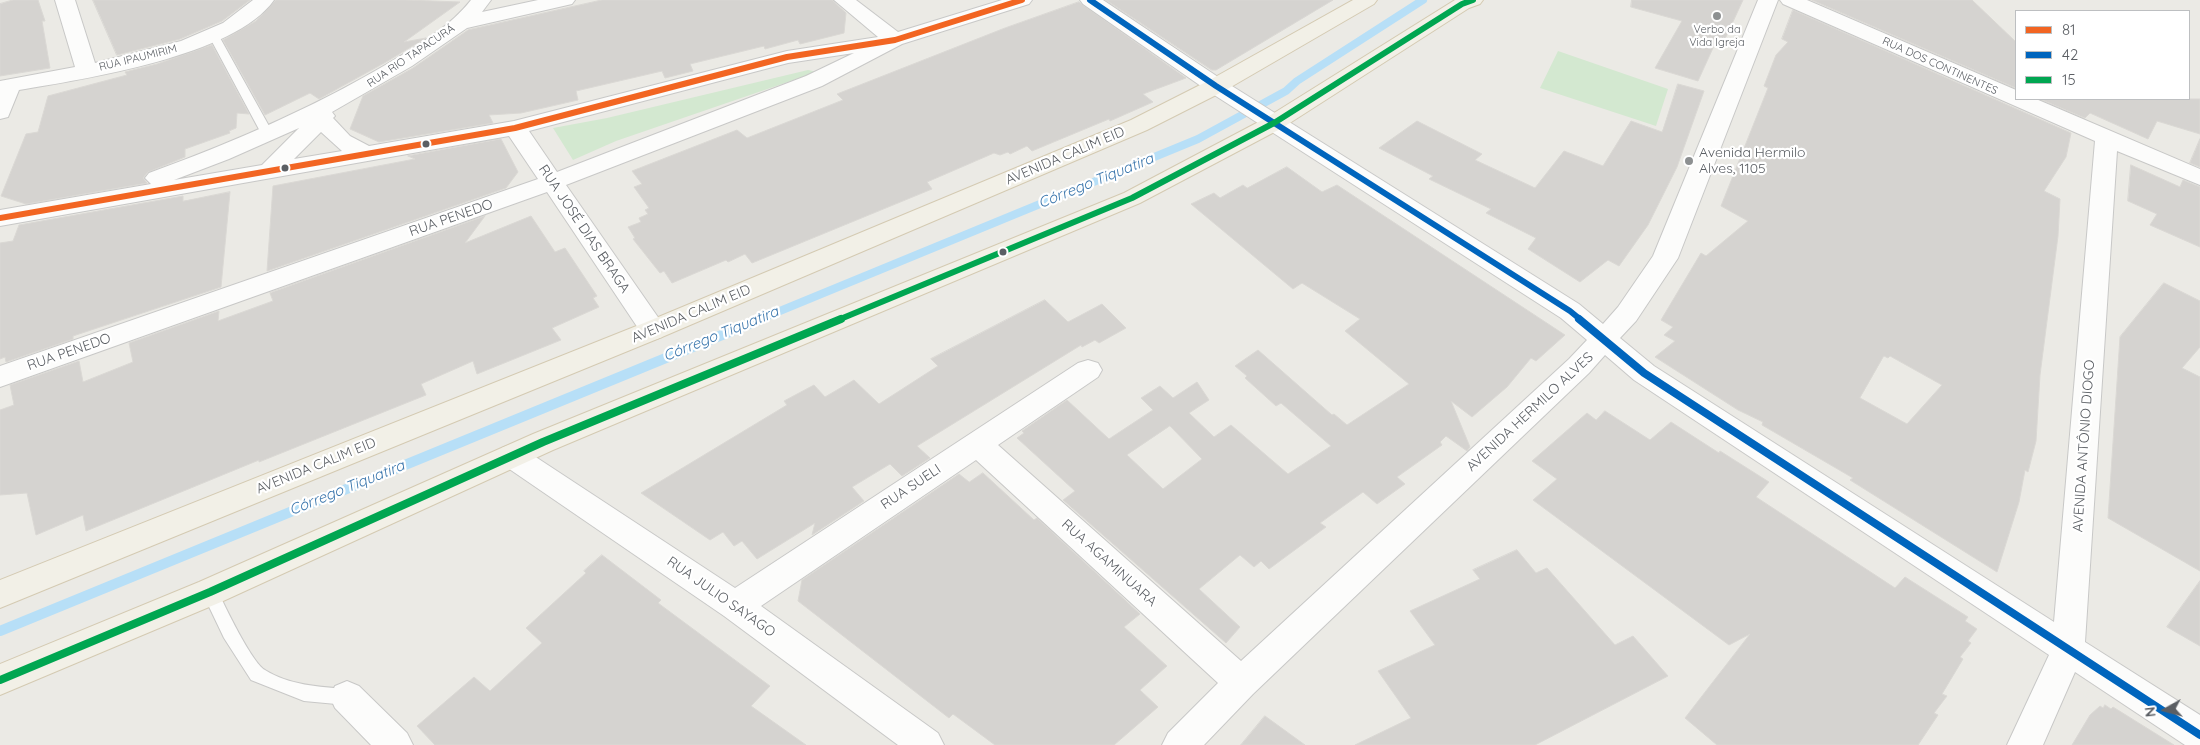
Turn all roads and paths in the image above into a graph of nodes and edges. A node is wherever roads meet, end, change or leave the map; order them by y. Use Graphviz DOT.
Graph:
graph roads {
  1 [pos="65,0"];
  2 [pos="264,0"];
  3 [pos="481,0"];
  4 [pos="565,0"];
  5 [pos="844,0"];
  6 [pos="1022,0"];
  7 [pos="1090,0"];
  8 [pos="1367,0"];
  9 [pos="1472,0"];
  10 [pos="1768,0"];
  11 [pos="1790,0"];
  12 [pos="460,23"];
  13 [pos="214,36"];
  14 [pos="895,40"];
  15 [pos="87,71"];
  16 [pos="1216,86"];
  17 [pos="5,87"];
  18 [pos="2015,98"];
  19 [pos="2020,100"];
  20 [pos="328,111"];
  21 [pos="0,112"];
  22 [pos="1269,119"];
  23 [pos="515,128"];
  24 [pos="262,138"];
  25 [pos="2107,138"];
  26 [pos="368,154"];
  27 [pos="268,171"];
  28 [pos="2200,178"];
  29 [pos="228,179"];
  30 [pos="552,182"];
  31 [pos="84,204"];
  32 [pos="0,218"];
  33 [pos="653,330"];
  34 [pos="1605,340"];
  35 [pos="1088,370"];
  36 [pos="0,376"];
  37 [pos="977,444"];
  38 [pos="512,456"];
  39 [pos="210,592"];
  40 [pos="0,594"];
  41 [pos="735,606"];
  42 [pos="2068,650"];
  43 [pos="0,680"];
  44 [pos="1241,683"];
  45 [pos="347,697"];
  46 [pos="2200,735"];
  47 [pos="395,745"];
  48 [pos="926,745"];
  49 [pos="1180,745"];
  50 [pos="2025,745"];
  1 -- 15 [label="street"];
  2 -- 13 [label="street, RUA IPAUMIRIM"];
  3 -- 12 [label="street, RUA RIO TAPACURÁ"];
  4 -- 12 [label="street"];
  5 -- 14 [label="street"];
  6 -- 14 [label="street"];
  7 -- 16 [label="street"];
  8 -- 16 [label="main road, AVENIDA CALIM EID"];
  9 -- 22 [label="main road"];
  10 -- 34 [label="street, AVENIDA HERMILO ALVES"];
  11 -- 18 [label="street, RUA DOS CONTINENTES"];
  12 -- 20 [label="street, RUA RIO TAPACURÁ"];
  13 -- 15 [label="street, RUA IPAUMIRIM"];
  13 -- 24 [label="lane"];
  14 -- 23 [label="street"];
  14 -- 30 [label="street, RUA PENEDO"];
  15 -- 17 [label="street, RUA IPAUMIRIM"];
  16 -- 22 [label="street"];
  16 -- 33 [label="main road, AVENIDA CALIM EID"];
  17 -- 21 [label="street"];
  19 -- 25 [label="street, RUA DOS CONTINENTES"];
  20 -- 24 [label="street, RUA RIO TAPACURÁ"];
  20 -- 26 [label="street"];
  20 -- 27 [label="street, RUA RIO TAPACURÁ"];
  22 -- 34 [label="street"];
  22 -- 38 [label="main road"];
  23 -- 26 [label="street"];
  23 -- 30 [label="street, RUA JOSÉ DIAS BRAGA"];
  24 -- 29 [label="street, RUA RIO TAPACURÁ"];
  24 -- 31 [label="street, RUA RIO TAPACURÁ"];
  25 -- 28 [label="street, RUA DOS CONTINENTES"];
  25 -- 42 [label="street, AVENIDA ANTÔNIO DIOGO"];
  26 -- 27 [label="street"];
  27 -- 29 [label="street"];
  29 -- 31 [label="street"];
  30 -- 33 [label="street, RUA JOSÉ DIAS BRAGA"];
  30 -- 36 [label="street, RUA PENEDO"];
  31 -- 32 [label="street"];
  33 -- 40 [label="main road, AVENIDA CALIM EID"];
  34 -- 42 [label="street"];
  34 -- 44 [label="street, AVENIDA HERMILO ALVES"];
  35 -- 37 [label="street, RUA SUELI"];
  37 -- 41 [label="street, RUA SUELI"];
  37 -- 44 [label="street, RUA AGAMINUARA"];
  38 -- 39 [label="main road"];
  38 -- 41 [label="street, RUA JULIO SAYAGO"];
  39 -- 43 [label="main road"];
  39 -- 45 [label="lane"];
  41 -- 48 [label="street, RUA JULIO SAYAGO"];
  42 -- 46 [label="street"];
  42 -- 50 [label="street, AVENIDA ANTÔNIO DIOGO"];
  44 -- 49 [label="street, AVENIDA HERMILO ALVES"];
  45 -- 47 [label="street"];
}
